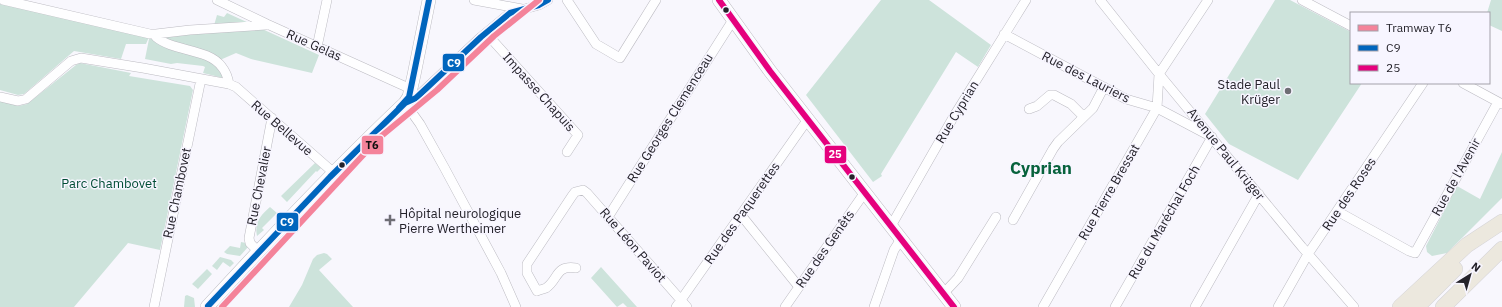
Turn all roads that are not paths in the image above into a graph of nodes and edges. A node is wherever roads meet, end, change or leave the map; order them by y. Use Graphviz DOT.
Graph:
graph roads {
  1 [pos="4,0"];
  2 [pos="217,0"];
  3 [pos="327,0"];
  4 [pos="429,0"];
  5 [pos="474,0"];
  6 [pos="548,0"];
  7 [pos="567,0"];
  8 [pos="656,0"];
  9 [pos="719,0"];
  10 [pos="1026,0"];
  11 [pos="1100,0"];
  12 [pos="1208,0"];
  13 [pos="1302,0"];
  14 [pos="522,9"];
  15 [pos="733,20"];
  16 [pos="267,24"];
  17 [pos="1350,25"];
  18 [pos="486,32"];
  19 [pos="156,34"];
  20 [pos="1004,34"];
  21 [pos="317,47"];
  22 [pos="1159,74"];
  23 [pos="201,78"];
  24 [pos="229,84"];
  25 [pos="1422,84"];
  26 [pos="1465,84"];
  27 [pos="1104,87"];
  28 [pos="411,89"];
  29 [pos="0,97"];
  30 [pos="405,103"];
  31 [pos="1500,103"];
  32 [pos="1157,108"];
  33 [pos="1029,109"];
  34 [pos="1083,116"];
  35 [pos="272,118"];
  36 [pos="808,119"];
  37 [pos="1212,137"];
  38 [pos="567,152"];
  39 [pos="334,173"];
  40 [pos="865,192"];
  41 [pos="1259,194"];
  42 [pos="1337,211"];
  43 [pos="741,215"];
  44 [pos="996,216"];
  45 [pos="608,217"];
  46 [pos="1013,220"];
  47 [pos="1502,222"];
  48 [pos="891,226"];
  49 [pos="901,239"];
  50 [pos="258,251"];
  51 [pos="1308,254"];
  52 [pos="1497,254"];
  53 [pos="576,268"];
  54 [pos="799,287"];
  55 [pos="943,294"];
  56 [pos="681,305"];
  57 [pos="154,307"];
  58 [pos="207,307"];
  59 [pos="516,307"];
  60 [pos="785,307"];
  61 [pos="874,307"];
  62 [pos="954,307"];
  63 [pos="1044,307"];
  64 [pos="1115,307"];
  65 [pos="1195,307"];
  66 [pos="1278,307"];
  67 [pos="1354,307"];
  68 [pos="1400,307"];
  69 [pos="1417,307"];
  70 [pos="1443,307"];
  71 [pos="1454,307"];
  1 -- 19 [label="street"];
  2 -- 16 [label="street, Rue Gelas"];
  3 -- 21 [label="street"];
  4 -- 28 [label="main road"];
  5 -- 14 [label="street"];
  6 -- 14 [label="street"];
  7 -- 8 [label="street"];
  9 -- 15 [label="main road"];
  10 -- 20 [label="street, Rue Cyprian"];
  11 -- 22 [label="street, Avenue Paul Krüger"];
  12 -- 22 [label="street"];
  13 -- 17 [label="street"];
  14 -- 18 [label="street"];
  15 -- 36 [label="main road"];
  15 -- 45 [label="street, Rue Georges Clemenceau"];
  16 -- 19 [label="street"];
  16 -- 21 [label="street, Rue Gelas"];
  18 -- 30 [label="street"];
  18 -- 38 [label="street, Impasse Chapuis"];
  19 -- 24 [label="street"];
  20 -- 27 [label="street, Rue des Lauriers"];
  20 -- 48 [label="street, Rue Cyprian"];
  21 -- 28 [label="street, Rue Gelas"];
  22 -- 32 [label="street, Rue Pierre Bressat"];
  22 -- 37 [label="street, Avenue Paul Krüger"];
  23 -- 24 [label="street"];
  23 -- 29 [label="street"];
  23 -- 57 [label="street, Rue Chambovet"];
  24 -- 35 [label="street, Rue Bellevue"];
  25 -- 42 [label="street, Rue des Roses"];
  26 -- 31 [label="street"];
  27 -- 32 [label="street, Rue des Lauriers"];
  27 -- 34 [label="street"];
  28 -- 30 [label="main road"];
  30 -- 39 [label="main road"];
  30 -- 59 [label="street"];
  31 -- 42 [label="street, Rue de l'Avenir"];
  32 -- 37 [label="street, Rue des Lauriers"];
  32 -- 63 [label="street, Rue Pierre Bressat"];
  33 -- 34 [label="street"];
  34 -- 46 [label="street"];
  35 -- 39 [label="street, Rue Bellevue"];
  35 -- 50 [label="street, Rue Chevalier"];
  36 -- 40 [label="main road"];
  36 -- 43 [label="street, Rue des Paquerettes"];
  37 -- 41 [label="street, Avenue Paul Krüger"];
  37 -- 64 [label="street, Rue du Maréchal Foch"];
  39 -- 50 [label="main road"];
  40 -- 48 [label="main road"];
  40 -- 54 [label="street, Rue des Genêts"];
  41 -- 51 [label="street, Avenue Paul Krüger"];
  41 -- 65 [label="street"];
  42 -- 51 [label="street, Rue des Roses"];
  43 -- 54 [label="street"];
  43 -- 56 [label="street, Rue des Paquerettes"];
  44 -- 55 [label="street"];
  45 -- 53 [label="street, Rue Léon Paviot"];
  45 -- 56 [label="street, Rue Léon Paviot"];
  47 -- 68 [label="highway"];
  47 -- 69 [label="highway"];
  48 -- 49 [label="main road"];
  49 -- 55 [label="main road"];
  49 -- 61 [label="street"];
  50 -- 58 [label="main road"];
  51 -- 66 [label="street, Rue des Roses"];
  51 -- 67 [label="street, Avenue Paul Krüger"];
  52 -- 70 [label="highway"];
  52 -- 71 [label="highway"];
  54 -- 60 [label="street, Rue des Genêts"];
  55 -- 62 [label="main road"];
}
